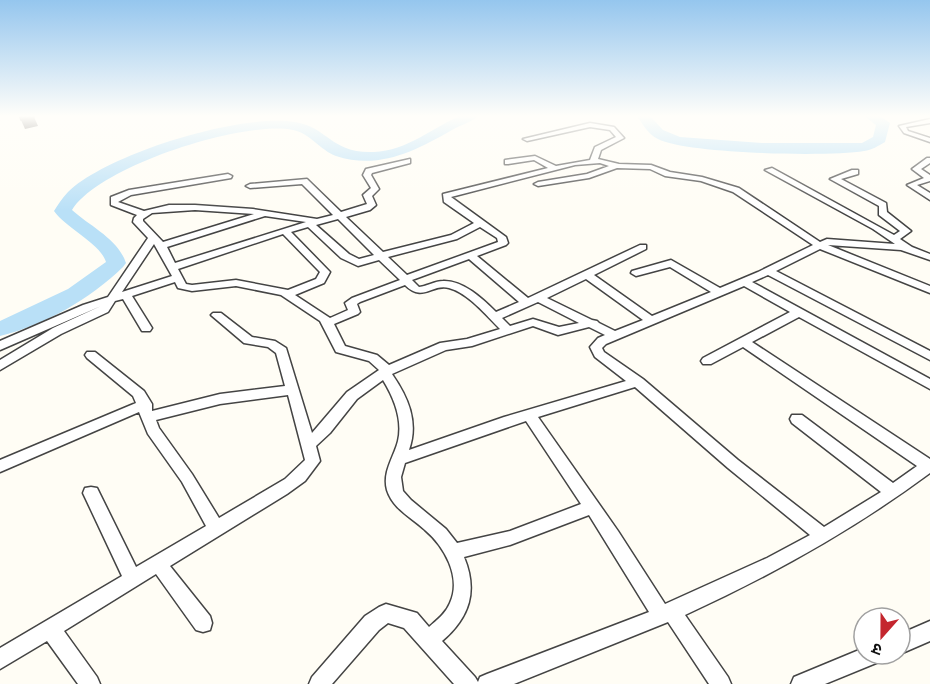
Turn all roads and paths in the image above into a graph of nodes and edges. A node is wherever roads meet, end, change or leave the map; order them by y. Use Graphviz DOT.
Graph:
graph roads {
  1 [pos="602,147"];
  2 [pos="930,160"];
  3 [pos="407,161"];
  4 [pos="593,161"];
  5 [pos="508,162"];
  6 [pos="615,166"];
  7 [pos="555,168"];
  8 [pos="769,170"];
  9 [pos="855,172"];
  10 [pos="228,176"];
  11 [pos="930,178"];
  12 [pos="538,184"];
  13 [pos="250,186"];
  14 [pos="930,197"];
  15 [pos="141,213"];
  16 [pos="267,213"];
  17 [pos="340,216"];
  18 [pos="314,223"];
  19 [pos="480,223"];
  20 [pos="285,231"];
  21 [pos="895,238"];
  22 [pos="157,242"];
  23 [pos="819,245"];
  24 [pos="643,247"];
  25 [pos="909,249"];
  26 [pos="381,256"];
  27 [pos="471,256"];
  28 [pos="930,257"];
  29 [pos="768,271"];
  30 [pos="174,273"];
  31 [pos="636,273"];
  32 [pos="587,275"];
  33 [pos="407,280"];
  34 [pos="745,282"];
  35 [pos="930,290"];
  36 [pos="719,292"];
  37 [pos="287,294"];
  38 [pos="120,296"];
  39 [pos="531,300"];
  40 [pos="799,312"];
  41 [pos="217,315"];
  42 [pos="495,317"];
  43 [pos="652,321"];
  44 [pos="327,323"];
  45 [pos="593,323"];
  46 [pos="146,328"];
  47 [pos="507,331"];
  48 [pos="615,336"];
  49 [pos="743,341"];
  50 [pos="0,346"];
  51 [pos="91,355"];
  52 [pos="930,356"];
  53 [pos="706,361"];
  54 [pos="0,366"];
  55 [pos="387,372"];
  56 [pos="638,382"];
  57 [pos="930,385"];
  58 [pos="293,390"];
  59 [pos="147,411"];
  60 [pos="529,415"];
  61 [pos="797,419"];
  62 [pos="310,443"];
  63 [pos="398,459"];
  64 [pos="929,465"];
  65 [pos="0,466"];
  66 [pos="892,491"];
  67 [pos="91,493"];
  68 [pos="591,507"];
  69 [pos="216,528"];
  70 [pos="823,536"];
  71 [pos="452,552"];
  72 [pos="158,563"];
  73 [pos="132,579"];
  74 [pos="666,613"];
  75 [pos="203,623"];
  76 [pos="50,628"];
  77 [pos="930,631"];
  78 [pos="912,639"];
  79 [pos="428,640"];
  80 [pos="0,659"];
  81 [pos="852,663"];
  82 [pos="90,684"];
  83 [pos="320,684"];
  84 [pos="468,684"];
  85 [pos="487,684"];
  86 [pos="721,684"];
  87 [pos="801,684"];
  1 -- 4 [label="street"];
  2 -- 11 [label="street"];
  3 -- 17 [label="street"];
  4 -- 6 [label="street"];
  4 -- 7 [label="street"];
  5 -- 7 [label="street"];
  6 -- 12 [label="street"];
  6 -- 23 [label="street"];
  7 -- 19 [label="street"];
  8 -- 21 [label="street"];
  9 -- 21 [label="street"];
  10 -- 15 [label="street"];
  11 -- 14 [label="street"];
  13 -- 17 [label="street"];
  15 -- 16 [label="street"];
  15 -- 22 [label="street"];
  16 -- 18 [label="street"];
  16 -- 22 [label="street"];
  17 -- 18 [label="street"];
  17 -- 26 [label="street"];
  18 -- 20 [label="street"];
  18 -- 26 [label="street"];
  19 -- 26 [label="street"];
  19 -- 27 [label="street"];
  20 -- 30 [label="street"];
  20 -- 37 [label="street"];
  21 -- 25 [label="street"];
  22 -- 30 [label="street"];
  22 -- 38 [label="street"];
  23 -- 25 [label="street"];
  23 -- 29 [label="street"];
  23 -- 35 [label="street"];
  24 -- 32 [label="street"];
  25 -- 28 [label="street"];
  26 -- 33 [label="street"];
  27 -- 33 [label="street"];
  27 -- 39 [label="street"];
  29 -- 34 [label="street"];
  29 -- 52 [label="street"];
  30 -- 37 [label="street"];
  30 -- 38 [label="street"];
  31 -- 36 [label="street"];
  32 -- 39 [label="street"];
  32 -- 43 [label="street"];
  33 -- 42 [label="street"];
  33 -- 44 [label="street"];
  34 -- 36 [label="street"];
  34 -- 40 [label="street"];
  36 -- 43 [label="street"];
  37 -- 44 [label="street"];
  38 -- 46 [label="street"];
  38 -- 50 [label="street"];
  38 -- 54 [label="street"];
  39 -- 42 [label="street"];
  39 -- 45 [label="street"];
  40 -- 49 [label="street"];
  40 -- 57 [label="street"];
  41 -- 58 [label="street"];
  42 -- 47 [label="street"];
  43 -- 48 [label="street"];
  44 -- 55 [label="street"];
  45 -- 47 [label="street"];
  45 -- 48 [label="street"];
  47 -- 55 [label="street"];
  48 -- 56 [label="street"];
  49 -- 53 [label="street"];
  49 -- 64 [label="street"];
  51 -- 59 [label="street"];
  55 -- 62 [label="street"];
  55 -- 63 [label="street"];
  56 -- 60 [label="street"];
  56 -- 70 [label="street"];
  58 -- 59 [label="street"];
  58 -- 62 [label="street"];
  59 -- 65 [label="street"];
  59 -- 69 [label="street"];
  60 -- 63 [label="street"];
  60 -- 68 [label="street"];
  61 -- 66 [label="street"];
  62 -- 69 [label="street"];
  63 -- 71 [label="street"];
  64 -- 66 [label="street"];
  66 -- 70 [label="street"];
  67 -- 73 [label="street"];
  68 -- 71 [label="street"];
  68 -- 74 [label="street"];
  69 -- 72 [label="street"];
  70 -- 74 [label="street"];
  71 -- 79 [label="street"];
  72 -- 73 [label="street"];
  72 -- 75 [label="street"];
  73 -- 76 [label="street"];
  74 -- 85 [label="street"];
  74 -- 86 [label="street"];
  76 -- 80 [label="street"];
  76 -- 82 [label="street"];
  77 -- 78 [label="street"];
  79 -- 83 [label="street"];
  79 -- 84 [label="street"];
  81 -- 87 [label="street"];
}
